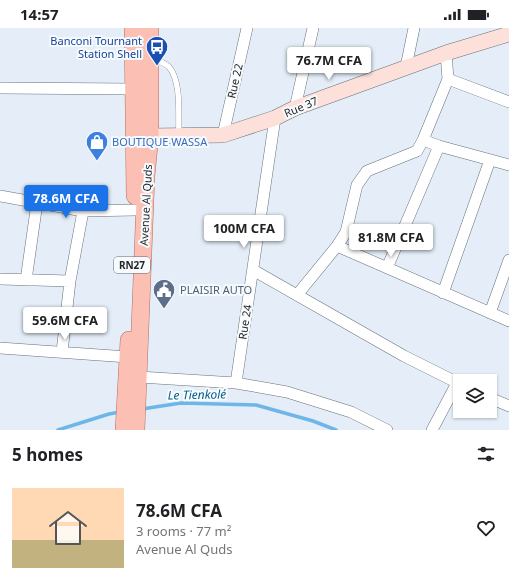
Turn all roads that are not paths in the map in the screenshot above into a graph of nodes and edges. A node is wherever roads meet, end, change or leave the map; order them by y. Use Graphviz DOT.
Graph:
graph roads {
  1 [pos="133,28"];
  2 [pos="150,28"];
  3 [pos="247,28"];
  4 [pos="313,28"];
  5 [pos="414,28"];
  6 [pos="509,34"];
  7 [pos="446,53"];
  8 [pos="150,57"];
  9 [pos="406,67"];
  10 [pos="448,79"];
  11 [pos="0,88"];
  12 [pos="133,89"];
  13 [pos="509,102"];
  14 [pos="295,108"];
  15 [pos="275,118"];
  16 [pos="142,134"];
  17 [pos="179,135"];
  18 [pos="223,135"];
  19 [pos="423,140"];
  20 [pos="439,146"];
  21 [pos="490,160"];
  22 [pos="509,165"];
  23 [pos="0,196"];
  24 [pos="37,203"];
  25 [pos="83,210"];
  26 [pos="135,210"];
  27 [pos="337,246"];
  28 [pos="509,260"];
  29 [pos="386,268"];
  30 [pos="253,270"];
  31 [pos="0,279"];
  32 [pos="26,280"];
  33 [pos="70,281"];
  34 [pos="443,293"];
  35 [pos="297,295"];
  36 [pos="490,313"];
  37 [pos="509,321"];
  38 [pos="0,348"];
  39 [pos="62,352"];
  40 [pos="128,357"];
  41 [pos="139,377"];
  42 [pos="453,381"];
  43 [pos="236,383"];
  44 [pos="453,393"];
  45 [pos="132,396"];
  46 [pos="497,401"];
  47 [pos="509,406"];
  48 [pos="124,430"];
  49 [pos="136,430"];
  50 [pos="387,430"];
  51 [pos="432,430"];
  1 -- 12 [label="main road, Avenue Al Quds / RN27"];
  2 -- 8 [label="main road, Avenue Al Quds / RN27"];
  3 -- 18 [label="street, Rue 22"];
  4 -- 14 [label="street"];
  5 -- 9 [label="street"];
  6 -- 7 [label="main road, Rue 37"];
  7 -- 9 [label="main road, Rue 37"];
  7 -- 10 [label="street"];
  8 -- 16 [label="main road, Avenue Al Quds / RN27"];
  8 -- 17 [label="lane"];
  9 -- 14 [label="main road, Rue 37"];
  10 -- 13 [label="street"];
  10 -- 19 [label="street"];
  11 -- 12 [label="street"];
  12 -- 16 [label="main road, Avenue Al Quds / RN27"];
  14 -- 15 [label="main road, Rue 37"];
  15 -- 18 [label="main road, Rue 37"];
  15 -- 30 [label="street, Rue 24"];
  16 -- 17 [label="main road, Rue 37"];
  16 -- 26 [label="main road, Avenue Al Quds / RN27"];
  16 -- 41 [label="main road, Avenue Al Quds / RN27"];
  17 -- 18 [label="main road, Rue 37"];
  19 -- 20 [label="street"];
  19 -- 27 [label="street"];
  20 -- 21 [label="street"];
  20 -- 29 [label="street"];
  21 -- 22 [label="street"];
  21 -- 34 [label="street"];
  23 -- 24 [label="street"];
  24 -- 25 [label="street"];
  24 -- 32 [label="street"];
  25 -- 26 [label="street"];
  25 -- 33 [label="street"];
  26 -- 40 [label="main road, Avenue Al Quds / RN27"];
  27 -- 29 [label="street"];
  27 -- 35 [label="street"];
  28 -- 36 [label="street"];
  29 -- 34 [label="street"];
  30 -- 35 [label="street"];
  30 -- 43 [label="street, Rue 24"];
  31 -- 32 [label="street"];
  32 -- 33 [label="street"];
  33 -- 39 [label="street"];
  34 -- 36 [label="street"];
  35 -- 42 [label="street"];
  36 -- 37 [label="street"];
  38 -- 39 [label="street"];
  39 -- 40 [label="street"];
  40 -- 45 [label="main road, Avenue Al Quds / RN27"];
  41 -- 43 [label="street"];
  41 -- 45 [label="main road, Avenue Al Quds / RN27"];
  43 -- 50 [label="street"];
  44 -- 51 [label="street"];
  45 -- 48 [label="main road, Avenue Al Quds / RN27"];
  45 -- 49 [label="main road, Avenue Al Quds / RN27"];
  46 -- 47 [label="street"];
}
